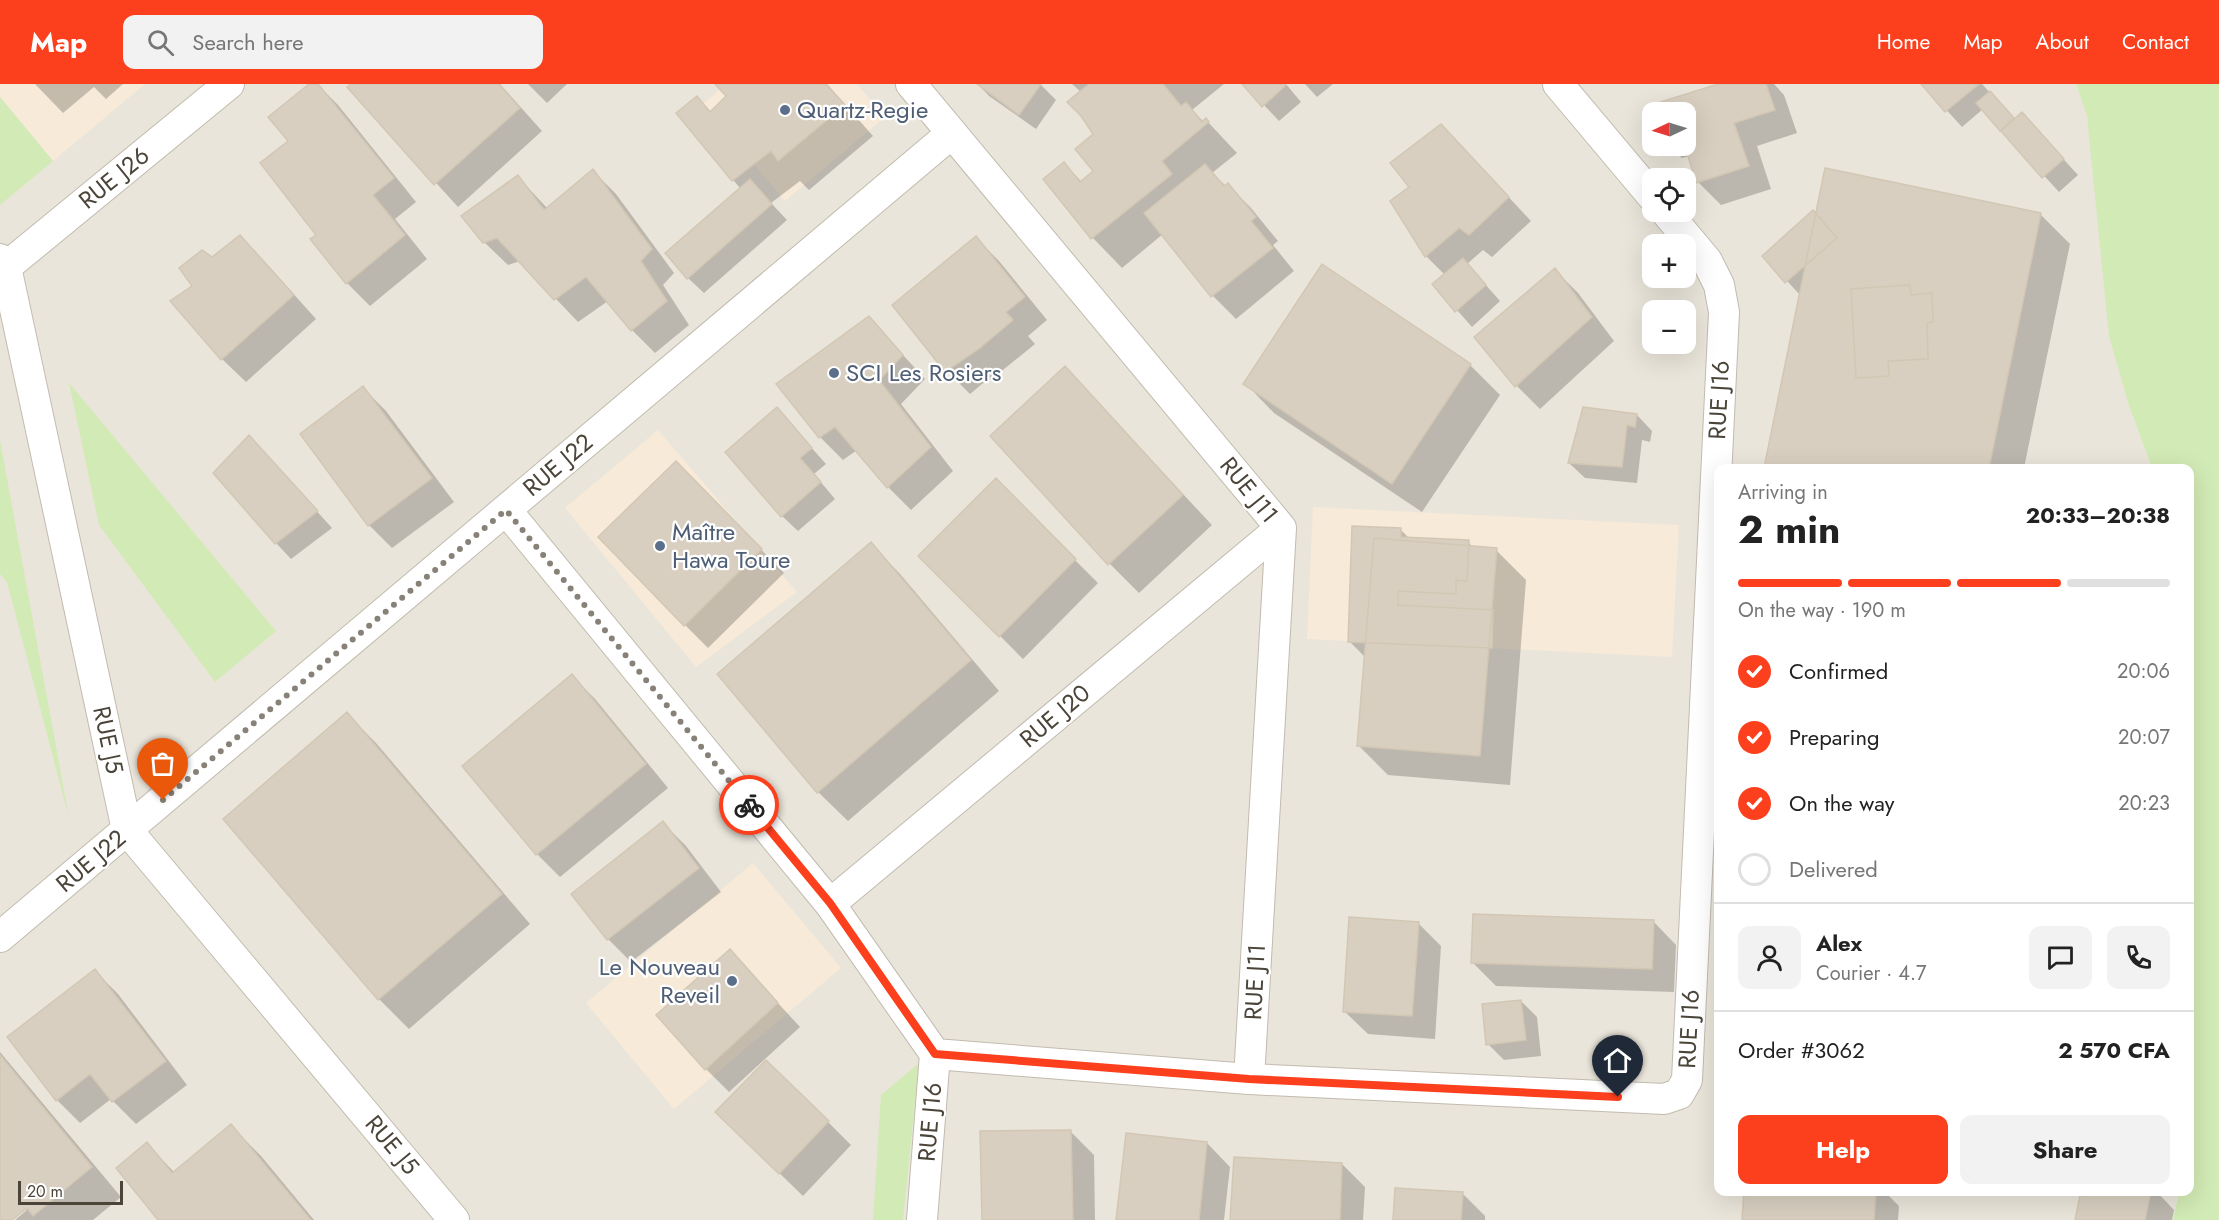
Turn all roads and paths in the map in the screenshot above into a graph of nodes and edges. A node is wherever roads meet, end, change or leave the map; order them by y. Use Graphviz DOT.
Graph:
graph roads {
  1 [pos="229,84"];
  2 [pos="911,84"];
  3 [pos="1558,84"];
  4 [pos="951,133"];
  5 [pos="1642,183"];
  6 [pos="1674,222"];
  7 [pos="2,266"];
  8 [pos="1717,464"];
  9 [pos="506,510"];
  10 [pos="1714,520"];
  11 [pos="1281,528"];
  12 [pos="127,830"];
  13 [pos="830,903"];
  14 [pos="0,937"];
  15 [pos="935,1054"];
  16 [pos="1249,1079"];
  17 [pos="450,1218"];
  18 [pos="922,1220"];
  1 -- 7 [label="street, RUE J26"];
  2 -- 4 [label="street, RUE J11"];
  3 -- 5 [label="street"];
  4 -- 9 [label="street, RUE J22"];
  4 -- 11 [label="street, RUE J11"];
  6 -- 8 [label="street, RUE J16"];
  7 -- 12 [label="street, RUE J5"];
  9 -- 12 [label="street, RUE J22"];
  9 -- 13 [label="street"];
  10 -- 16 [label="street, RUE J16"];
  11 -- 13 [label="street, RUE J20"];
  11 -- 16 [label="street, RUE J11"];
  12 -- 14 [label="street, RUE J22"];
  12 -- 17 [label="street, RUE J5"];
  13 -- 15 [label="street"];
  15 -- 16 [label="street, RUE J16"];
  15 -- 18 [label="street, RUE J16"];
}
